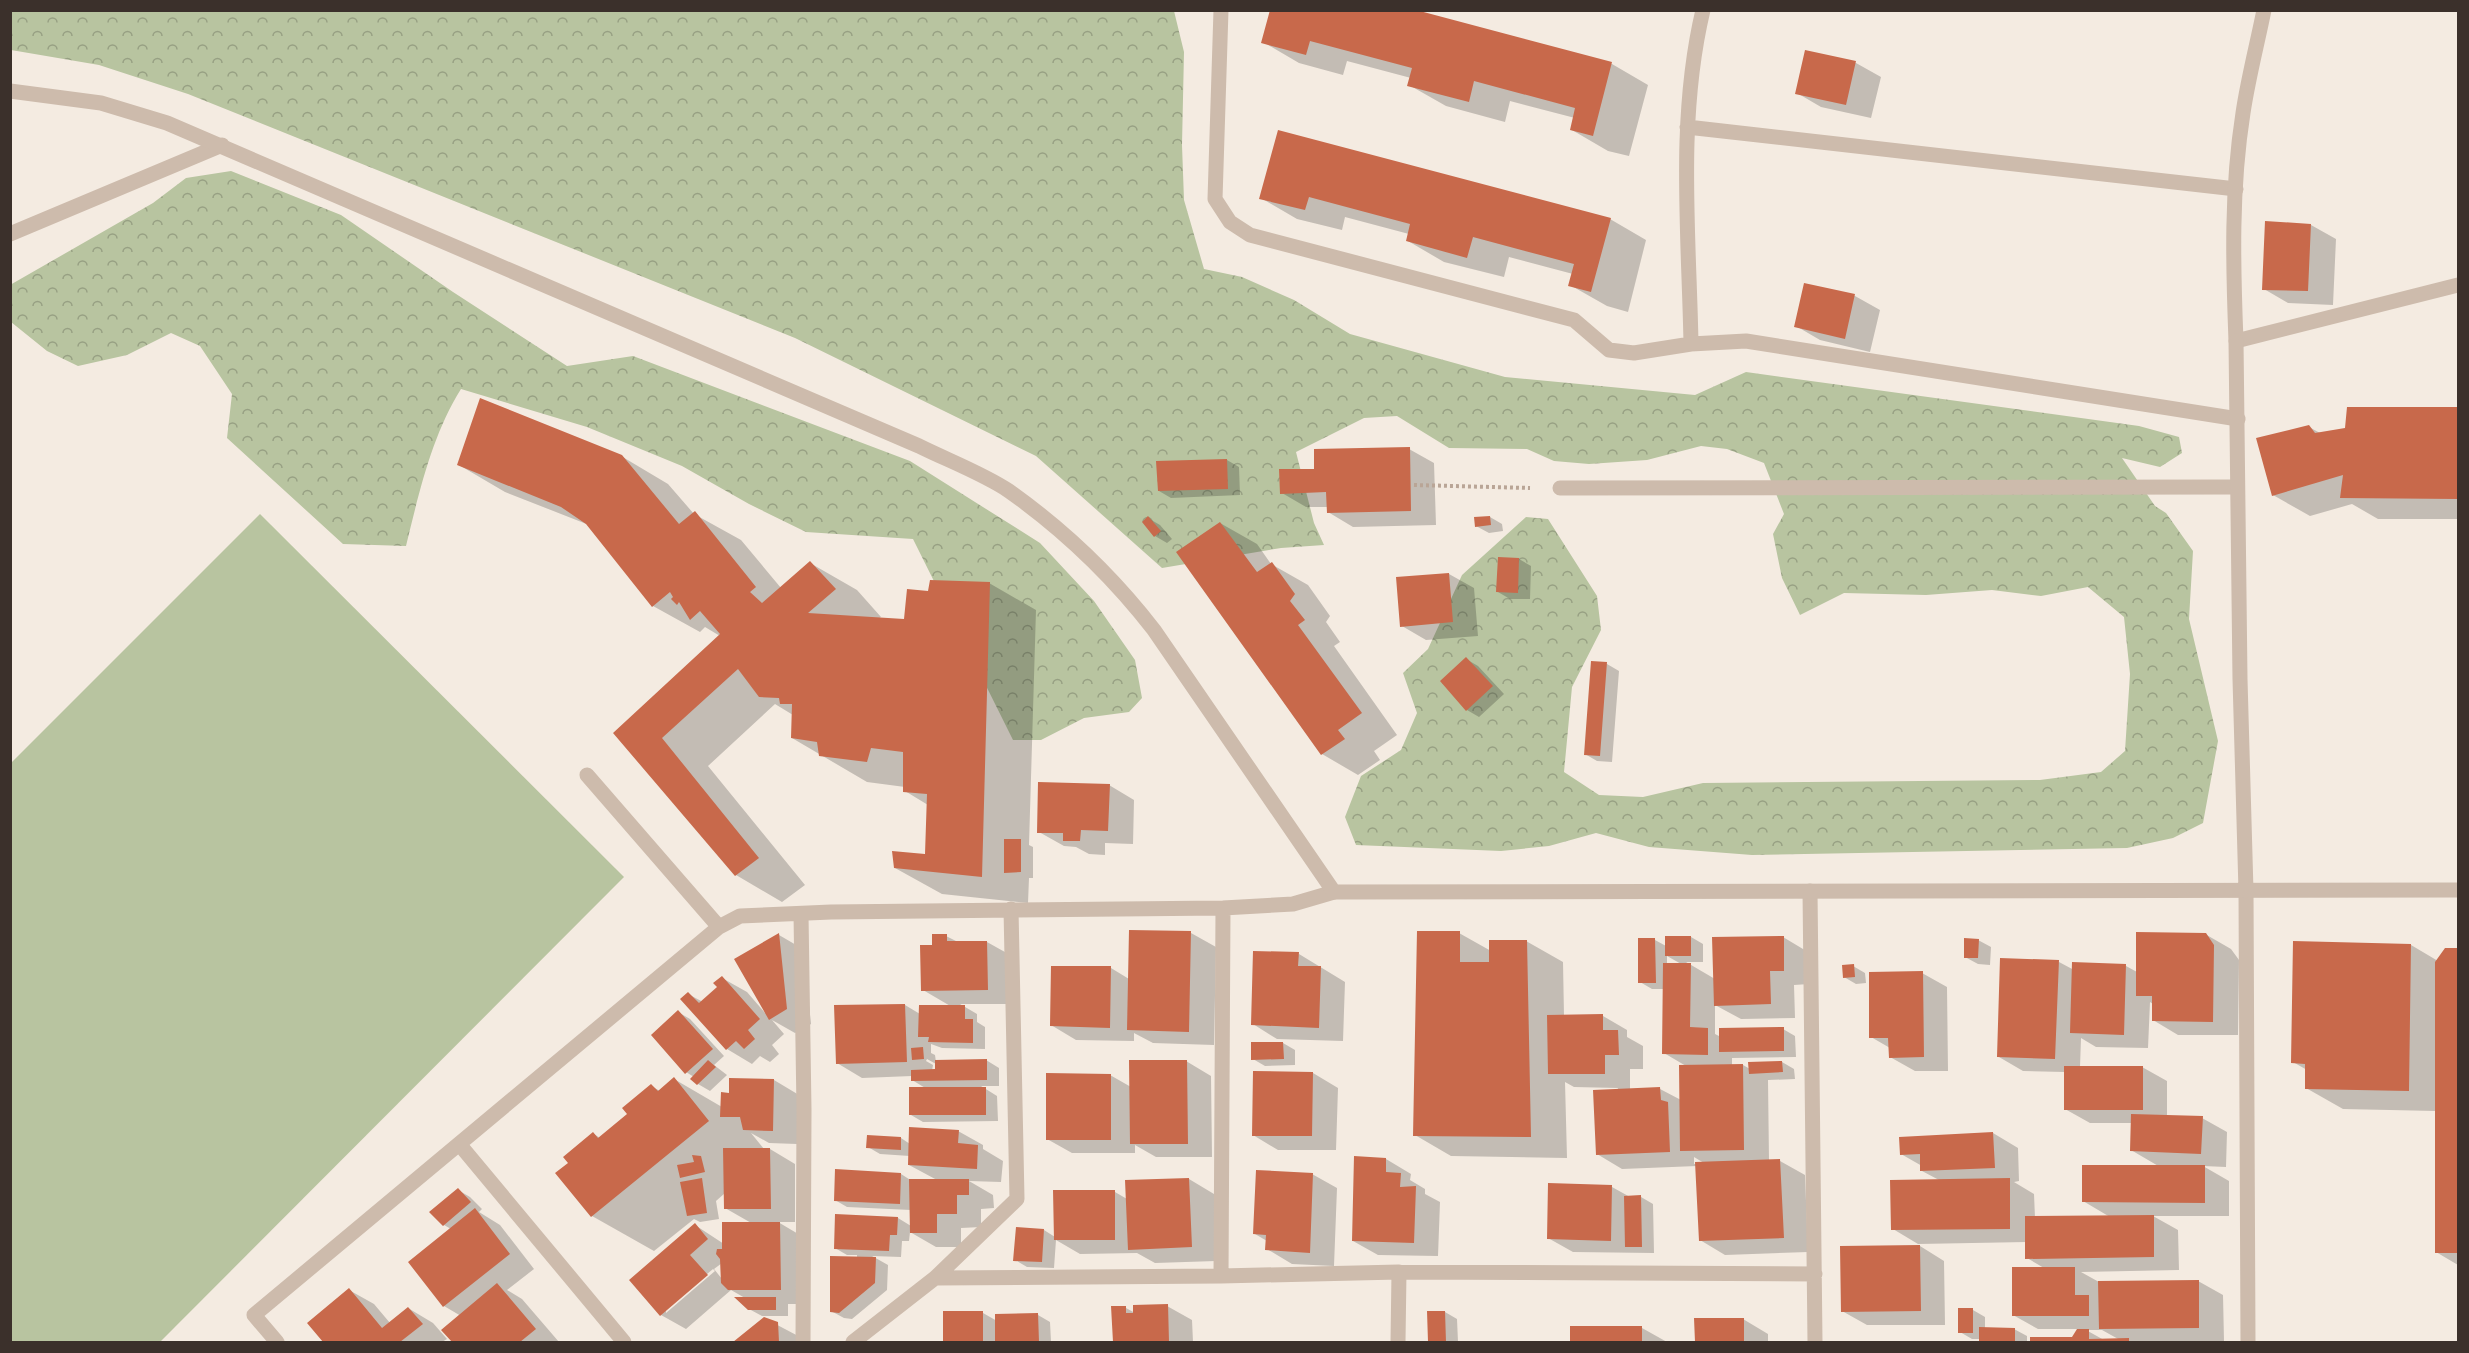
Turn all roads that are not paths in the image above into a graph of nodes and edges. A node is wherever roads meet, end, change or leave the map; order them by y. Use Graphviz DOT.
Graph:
graph roads {
  1 [pos="1221,10"];
  2 [pos="1703,10"];
  3 [pos="2264,10"];
  4 [pos="10,92"];
  5 [pos="1687,127"];
  6 [pos="222,145"];
  7 [pos="2236,189"];
  8 [pos="10,234"];
  9 [pos="2458,285"];
  10 [pos="2236,341"];
  11 [pos="1691,344"];
  12 [pos="2238,419"];
  13 [pos="2237,487"];
  14 [pos="1560,488"];
  15 [pos="587,775"];
  16 [pos="2458,890"];
  17 [pos="1810,891"];
  18 [pos="2246,891"];
  19 [pos="1334,892"];
  20 [pos="1223,908"];
  21 [pos="1011,909"];
  22 [pos="801,914"];
  23 [pos="719,927"];
  24 [pos="460,1145"];
  25 [pos="1399,1272"];
  26 [pos="1815,1274"];
  27 [pos="1221,1276"];
  28 [pos="935,1278"];
  29 [pos="277,1342"];
  30 [pos="624,1342"];
  31 [pos="803,1342"];
  32 [pos="853,1342"];
  33 [pos="1398,1342"];
  34 [pos="1815,1342"];
  35 [pos="2248,1342"];
  1 -- 11 [label="street"];
  2 -- 5 [label="street"];
  3 -- 7 [label="street"];
  4 -- 6 [label="street"];
  5 -- 7 [label="street"];
  5 -- 11 [label="street"];
  6 -- 8 [label="street"];
  6 -- 19 [label="street"];
  7 -- 10 [label="street"];
  9 -- 10 [label="street"];
  10 -- 12 [label="street"];
  11 -- 12 [label="street"];
  12 -- 13 [label="street"];
  13 -- 14 [label="street"];
  13 -- 18 [label="street"];
  15 -- 23 [label="street"];
  16 -- 18 [label="street"];
  17 -- 18 [label="street"];
  17 -- 19 [label="street"];
  17 -- 26 [label="street"];
  18 -- 35 [label="street"];
  19 -- 20 [label="street"];
  20 -- 21 [label="street"];
  20 -- 27 [label="street"];
  21 -- 22 [label="street"];
  21 -- 28 [label="street"];
  22 -- 23 [label="street"];
  22 -- 31 [label="street"];
  23 -- 24 [label="street"];
  24 -- 29 [label="street"];
  24 -- 30 [label="street"];
  25 -- 26 [label="street"];
  25 -- 27 [label="street"];
  25 -- 33 [label="street"];
  26 -- 34 [label="street"];
  27 -- 28 [label="street"];
  28 -- 32 [label="street"];
}
